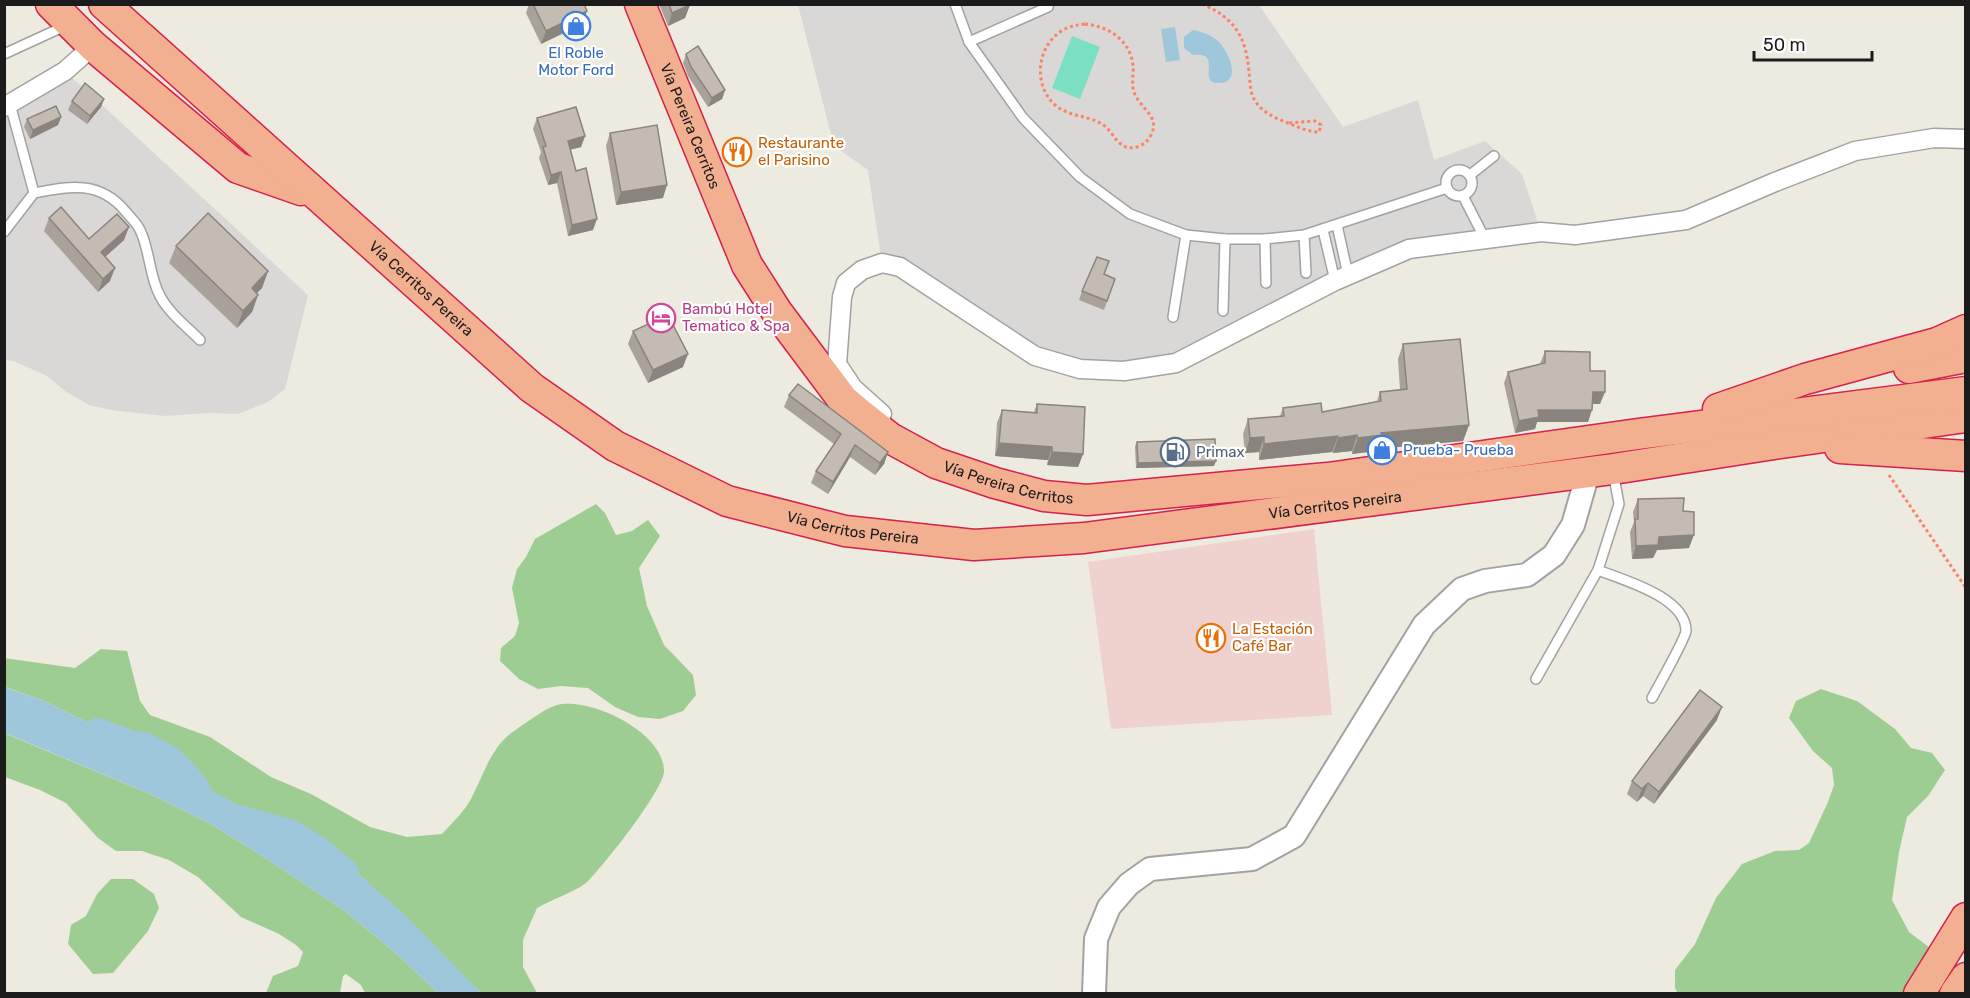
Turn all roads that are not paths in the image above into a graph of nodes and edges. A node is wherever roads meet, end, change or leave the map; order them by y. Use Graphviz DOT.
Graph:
graph roads {
  1 [pos="104,4"];
  2 [pos="640,4"];
  3 [pos="955,4"];
  4 [pos="1047,4"];
  5 [pos="61,14"];
  6 [pos="969,42"];
  7 [pos="93,46"];
  8 [pos="4,54"];
  9 [pos="7,106"];
  10 [pos="1965,139"];
  11 [pos="1494,156"];
  12 [pos="1470,175"];
  13 [pos="1447,188"];
  14 [pos="34,193"];
  15 [pos="315,195"];
  16 [pos="1463,196"];
  17 [pos="1337,225"];
  18 [pos="1323,230"];
  19 [pos="4,232"];
  20 [pos="1186,235"];
  21 [pos="1304,235"];
  22 [pos="1226,239"];
  23 [pos="1265,239"];
  24 [pos="1485,239"];
  25 [pos="1306,273"];
  26 [pos="1342,278"];
  27 [pos="1266,283"];
  28 [pos="1223,311"];
  29 [pos="1173,317"];
  30 [pos="1965,330"];
  31 [pos="200,340"];
  32 [pos="1965,357"];
  33 [pos="1965,392"];
  34 [pos="1761,396"];
  35 [pos="1965,417"];
  36 [pos="1638,434"];
  37 [pos="1774,444"];
  38 [pos="906,447"];
  39 [pos="1911,453"];
  40 [pos="1965,456"];
  41 [pos="1965,462"];
  42 [pos="1600,471"];
  43 [pos="1598,570"];
  44 [pos="1536,679"];
  45 [pos="1652,698"];
  46 [pos="1965,918"];
  47 [pos="1965,978"];
  48 [pos="1094,993"];
  49 [pos="1919,993"];
  50 [pos="1955,993"];
  1 -- 15 [label="highway, Vía Cerritos Pereira"];
  2 -- 38 [label="highway, Vía Pereira Cerritos"];
  3 -- 6 [label="lane"];
  4 -- 6 [label="lane"];
  5 -- 7 [label="highway"];
  5 -- 8 [label="lane"];
  6 -- 20 [label="lane"];
  7 -- 9 [label="street"];
  7 -- 15 [label="highway"];
  9 -- 14 [label="lane"];
  10 -- 24 [label="street"];
  11 -- 12 [label="lane"];
  12 -- 13 [label="lane"];
  12 -- 16 [label="lane"];
  13 -- 16 [label="lane"];
  13 -- 17 [label="lane"];
  14 -- 19 [label="lane"];
  14 -- 31 [label="lane"];
  15 -- 42 [label="highway, Vía Cerritos Pereira"];
  16 -- 24 [label="lane"];
  17 -- 18 [label="lane"];
  17 -- 26 [label="lane"];
  18 -- 21 [label="lane"];
  18 -- 26 [label="lane"];
  20 -- 22 [label="lane"];
  20 -- 29 [label="lane"];
  21 -- 23 [label="lane"];
  21 -- 25 [label="lane"];
  22 -- 23 [label="lane"];
  22 -- 28 [label="lane"];
  23 -- 27 [label="lane"];
  24 -- 26 [label="street"];
  26 -- 38 [label="street"];
  30 -- 34 [label="highway"];
  32 -- 34 [label="highway"];
  33 -- 36 [label="highway"];
  34 -- 36 [label="highway"];
  35 -- 37 [label="highway"];
  36 -- 38 [label="highway, Vía Pereira Cerritos"];
  37 -- 39 [label="highway"];
  37 -- 42 [label="highway, Vía Cerritos Pereira"];
  39 -- 40 [label="highway"];
  39 -- 41 [label="highway"];
  42 -- 43 [label="lane"];
  42 -- 48 [label="street"];
  43 -- 44 [label="lane"];
  43 -- 45 [label="lane"];
  46 -- 49 [label="highway"];
  47 -- 50 [label="highway"];
}
